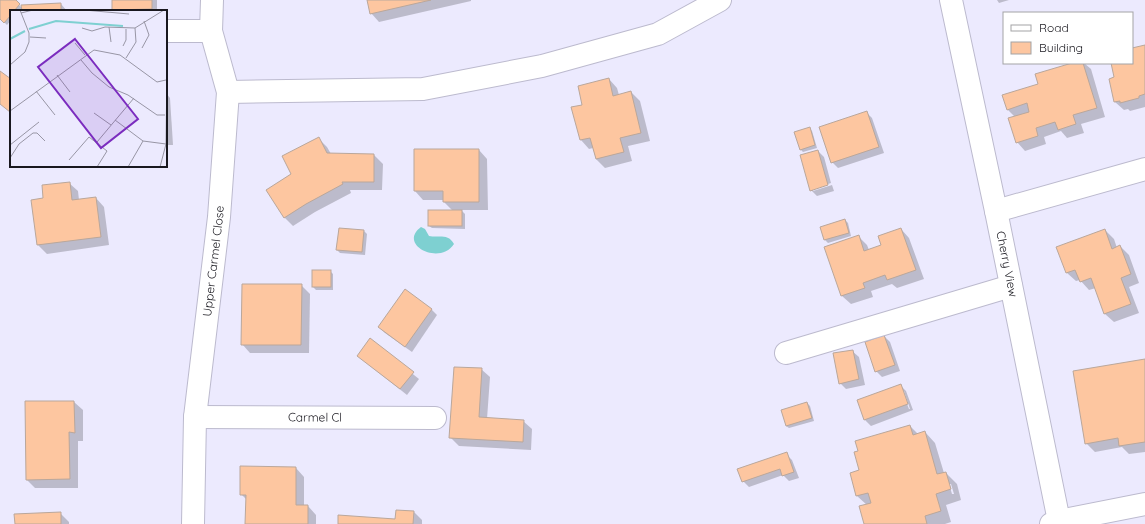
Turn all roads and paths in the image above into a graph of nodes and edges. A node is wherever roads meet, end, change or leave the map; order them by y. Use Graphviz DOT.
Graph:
graph roads {
  1 [pos="212,0"];
  2 [pos="720,0"];
  3 [pos="951,0"];
  4 [pos="167,31"];
  5 [pos="211,31"];
  6 [pos="228,92"];
  7 [pos="1145,169"];
  8 [pos="996,211"];
  9 [pos="1011,286"];
  10 [pos="786,353"];
  11 [pos="195,417"];
  12 [pos="435,418"];
  13 [pos="1145,504"];
  14 [pos="1055,522"];
  15 [pos="193,524"];
  1 -- 5 [label="street, Upper Carmel Close"];
  2 -- 6 [label="street"];
  3 -- 8 [label="street, Cherry View"];
  4 -- 5 [label="street"];
  5 -- 6 [label="street, Upper Carmel Close"];
  6 -- 11 [label="street, Upper Carmel Close"];
  7 -- 8 [label="street"];
  8 -- 9 [label="street, Cherry View"];
  9 -- 10 [label="street"];
  9 -- 14 [label="street, Cherry View"];
  11 -- 12 [label="street, Carmel Cl"];
  11 -- 15 [label="street, Upper Carmel Close"];
  13 -- 14 [label="street"];
}
